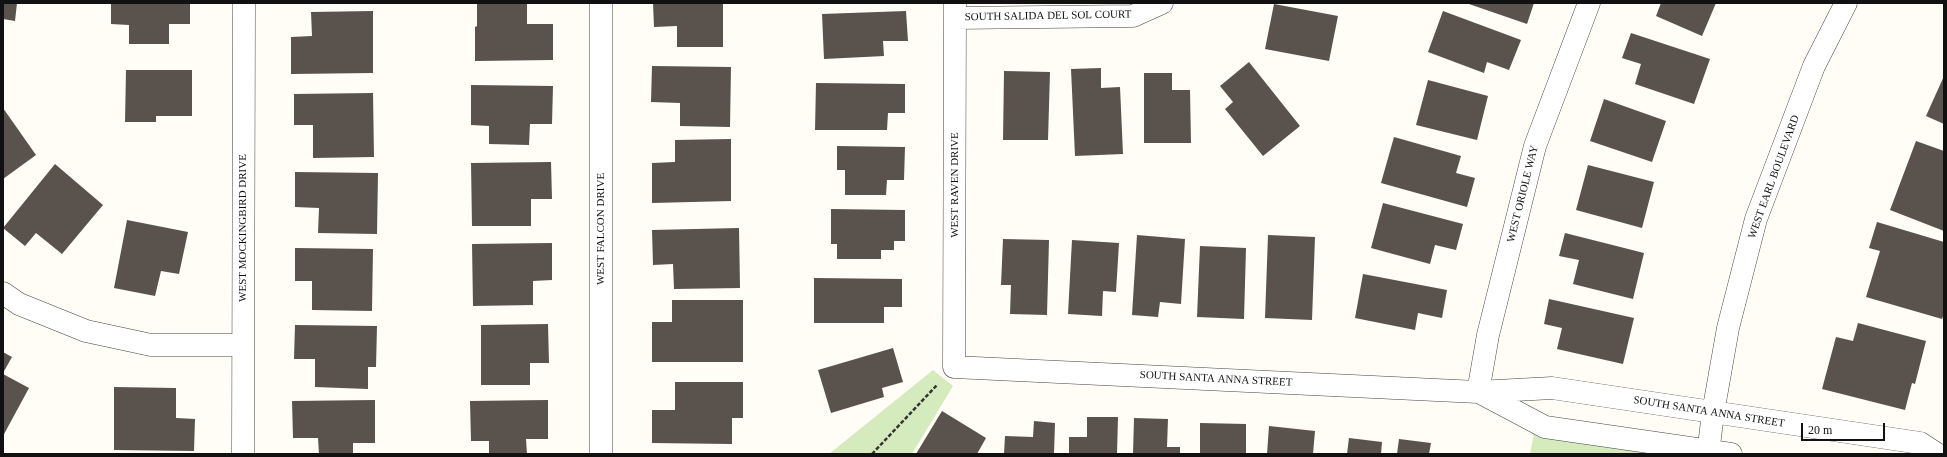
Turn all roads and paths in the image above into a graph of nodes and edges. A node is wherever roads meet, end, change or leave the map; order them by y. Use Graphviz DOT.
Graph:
graph roads {
  1 [pos="244,3"];
  2 [pos="601,3"];
  3 [pos="1162,3"];
  4 [pos="1589,3"];
  5 [pos="1846,3"];
  6 [pos="955,10"];
  7 [pos="3,293"];
  8 [pos="243,345"];
  9 [pos="947,374"];
  10 [pos="1478,392"];
  11 [pos="1713,413"];
  12 [pos="1708,452"];
  13 [pos="243,454"];
  14 [pos="601,454"];
  15 [pos="872,454"];
  16 [pos="1731,454"];
  17 [pos="1937,454"];
  1 -- 8 [label="street, WEST MOCKINGBIRD DRIVE"];
  2 -- 14 [label="street, WEST FALCON DRIVE"];
  3 -- 6 [label="street, SOUTH SALIDA DEL SOL COURT"];
  4 -- 10 [label="street, WEST ORIOLE WAY"];
  5 -- 11 [label="street, WEST EARL BOULEVARD"];
  6 -- 9 [label="street, WEST RAVEN DRIVE"];
  7 -- 8 [label="street"];
  8 -- 13 [label="street, WEST MOCKINGBIRD DRIVE"];
  9 -- 10 [label="street, SOUTH SANTA ANNA STREET"];
  9 -- 15 [label="path"];
  10 -- 11 [label="street, SOUTH SANTA ANNA STREET"];
  10 -- 12 [label="street, SOUTH SANTA ANNA STREET"];
  11 -- 12 [label="street, WEST EARL BOULEVARD"];
  11 -- 17 [label="street, SOUTH SANTA ANNA STREET"];
  12 -- 16 [label="street, SOUTH SANTA ANNA STREET"];
}
